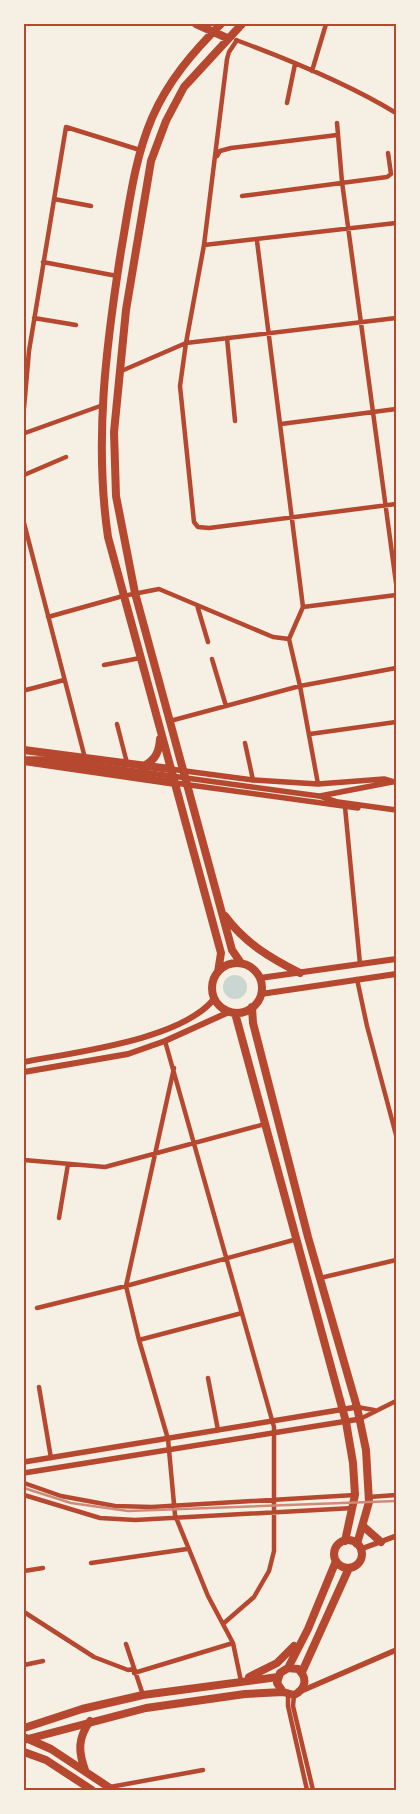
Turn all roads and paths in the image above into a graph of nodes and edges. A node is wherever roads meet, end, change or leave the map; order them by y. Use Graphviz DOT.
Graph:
graph roads {
  1 [pos="196,24"];
  2 [pos="223,24"];
  3 [pos="326,24"];
  4 [pos="239,27"];
  5 [pos="214,31"];
  6 [pos="227,38"];
  7 [pos="237,40"];
  8 [pos="294,64"];
  9 [pos="312,71"];
  10 [pos="287,103"];
  11 [pos="396,114"];
  12 [pos="337,123"];
  13 [pos="337,135"];
  14 [pos="140,150"];
  15 [pos="388,153"];
  16 [pos="216,157"];
  17 [pos="342,182"];
  18 [pos="242,196"];
  19 [pos="54,199"];
  20 [pos="92,206"];
  21 [pos="396,223"];
  22 [pos="348,229"];
  23 [pos="257,241"];
  24 [pos="204,245"];
  25 [pos="44,262"];
  26 [pos="117,276"];
  27 [pos="34,318"];
  28 [pos="396,318"];
  29 [pos="361,322"];
  30 [pos="76,325"];
  31 [pos="270,332"];
  32 [pos="227,338"];
  33 [pos="186,343"];
  34 [pos="118,373"];
  35 [pos="104,405"];
  36 [pos="24,408"];
  37 [pos="396,409"];
  38 [pos="373,411"];
  39 [pos="235,421"];
  40 [pos="281,424"];
  41 [pos="25,432"];
  42 [pos="66,457"];
  43 [pos="24,476"];
  44 [pos="396,504"];
  45 [pos="386,505"];
  46 [pos="293,519"];
  47 [pos="24,523"];
  48 [pos="396,583"];
  49 [pos="135,593"];
  50 [pos="396,595"];
  51 [pos="123,596"];
  52 [pos="197,605"];
  53 [pos="303,607"];
  54 [pos="48,618"];
  55 [pos="289,639"];
  56 [pos="208,642"];
  57 [pos="140,658"];
  58 [pos="212,659"];
  59 [pos="104,665"];
  60 [pos="396,668"];
  61 [pos="64,680"];
  62 [pos="300,686"];
  63 [pos="26,690"];
  64 [pos="226,706"];
  65 [pos="170,721"];
  66 [pos="396,722"];
  67 [pos="117,724"];
  68 [pos="160,732"];
  69 [pos="310,734"];
  70 [pos="245,743"];
  71 [pos="24,750"];
  72 [pos="47,758"];
  73 [pos="85,758"];
  74 [pos="24,760"];
  75 [pos="127,763"];
  76 [pos="144,766"];
  77 [pos="170,769"];
  78 [pos="184,771"];
  79 [pos="253,780"];
  80 [pos="395,782"];
  81 [pos="175,783"];
  82 [pos="318,784"];
  83 [pos="188,786"];
  84 [pos="319,796"];
  85 [pos="344,807"];
  86 [pos="396,811"];
  87 [pos="222,912"];
  88 [pos="396,959"];
  89 [pos="241,963"];
  90 [pos="360,964"];
  91 [pos="218,972"];
  92 [pos="300,973"];
  93 [pos="396,974"];
  94 [pos="260,978"];
  95 [pos="356,979"];
  96 [pos="261,994"];
  97 [pos="214,999"];
  98 [pos="252,1007"];
  99 [pos="232,1012"];
  100 [pos="165,1040"];
  101 [pos="24,1062"];
  102 [pos="174,1068"];
  103 [pos="24,1073"];
  104 [pos="394,1114"];
  105 [pos="265,1124"];
  106 [pos="396,1134"];
  107 [pos="194,1144"];
  108 [pos="155,1155"];
  109 [pos="24,1160"];
  110 [pos="68,1164"];
  111 [pos="59,1218"];
  112 [pos="297,1239"];
  113 [pos="226,1257"];
  114 [pos="396,1260"];
  115 [pos="320,1278"];
  116 [pos="126,1286"];
  117 [pos="37,1308"];
  118 [pos="242,1313"];
  119 [pos="139,1340"];
  120 [pos="208,1378"];
  121 [pos="39,1386"];
  122 [pos="396,1401"];
  123 [pos="357,1407"];
  124 [pos="343,1409"];
  125 [pos="374,1410"];
  126 [pos="360,1419"];
  127 [pos="346,1422"];
  128 [pos="274,1427"];
  129 [pos="218,1430"];
  130 [pos="168,1439"];
  131 [pos="170,1451"];
  132 [pos="51,1458"];
  133 [pos="24,1462"];
  134 [pos="24,1473"];
  135 [pos="24,1483"];
  136 [pos="24,1495"];
  137 [pos="355,1495"];
  138 [pos="396,1495"];
  139 [pos="369,1497"];
  140 [pos="273,1500"];
  141 [pos="174,1506"];
  142 [pos="353,1508"];
  143 [pos="274,1513"];
  144 [pos="176,1517"];
  145 [pos="364,1527"];
  146 [pos="396,1536"];
  147 [pos="345,1541"];
  148 [pos="380,1542"];
  149 [pos="359,1546"];
  150 [pos="187,1549"];
  151 [pos="336,1561"];
  152 [pos="91,1563"];
  153 [pos="43,1568"];
  154 [pos="349,1568"];
  155 [pos="24,1571"];
  156 [pos="24,1612"];
  157 [pos="224,1623"];
  158 [pos="308,1628"];
  159 [pos="233,1643"];
  160 [pos="126,1644"];
  161 [pos="396,1650"];
  162 [pos="42,1661"];
  163 [pos="24,1665"];
  164 [pos="288,1668"];
  165 [pos="134,1671"];
  166 [pos="302,1672"];
  167 [pos="278,1677"];
  168 [pos="241,1681"];
  169 [pos="291,1694"];
  170 [pos="143,1695"];
  171 [pos="90,1721"];
  172 [pos="24,1728"];
  173 [pos="25,1738"];
  174 [pos="24,1752"];
  175 [pos="85,1770"];
  176 [pos="203,1770"];
  177 [pos="111,1789"];
  178 [pos="92,1790"];
  179 [pos="307,1790"];
  180 [pos="313,1790"];
  1 -- 5 [label="main road"];
  2 -- 4 [label="main road"];
  2 -- 5 [label="main road"];
  3 -- 9 [label="street"];
  4 -- 6 [label="main road"];
  5 -- 6 [label="main road"];
  5 -- 14 [label="main road"];
  6 -- 7 [label="street"];
  6 -- 34 [label="main road"];
  7 -- 8 [label="street"];
  7 -- 16 [label="street"];
  8 -- 9 [label="street"];
  8 -- 10 [label="street"];
  9 -- 11 [label="street"];
  12 -- 13 [label="street"];
  13 -- 16 [label="street"];
  13 -- 17 [label="street"];
  14 -- 19 [label="street"];
  14 -- 26 [label="main road"];
  15 -- 17 [label="street"];
  16 -- 24 [label="street"];
  17 -- 18 [label="street"];
  17 -- 22 [label="street"];
  19 -- 20 [label="street"];
  19 -- 25 [label="street"];
  21 -- 22 [label="street"];
  22 -- 23 [label="street"];
  22 -- 29 [label="street"];
  23 -- 24 [label="street"];
  23 -- 31 [label="street"];
  24 -- 33 [label="street"];
  25 -- 26 [label="street"];
  25 -- 27 [label="street"];
  26 -- 35 [label="main road"];
  27 -- 30 [label="street"];
  27 -- 36 [label="street"];
  28 -- 29 [label="street"];
  29 -- 31 [label="street"];
  29 -- 38 [label="street"];
  31 -- 32 [label="street"];
  31 -- 40 [label="street"];
  32 -- 33 [label="street"];
  32 -- 39 [label="street"];
  33 -- 34 [label="street"];
  33 -- 46 [label="street"];
  34 -- 49 [label="main road"];
  35 -- 41 [label="street"];
  35 -- 51 [label="main road"];
  37 -- 38 [label="street"];
  38 -- 40 [label="street"];
  38 -- 45 [label="street"];
  40 -- 46 [label="street"];
  42 -- 43 [label="street"];
  44 -- 45 [label="street"];
  45 -- 46 [label="street"];
  45 -- 48 [label="street"];
  46 -- 53 [label="street"];
  47 -- 54 [label="street"];
  49 -- 51 [label="street"];
  49 -- 52 [label="street"];
  49 -- 65 [label="main road"];
  50 -- 53 [label="street"];
  51 -- 54 [label="street"];
  51 -- 57 [label="main road"];
  52 -- 55 [label="street"];
  52 -- 56 [label="street"];
  53 -- 55 [label="street"];
  54 -- 61 [label="street"];
  55 -- 62 [label="street"];
  57 -- 59 [label="street"];
  57 -- 68 [label="main road"];
  58 -- 64 [label="street"];
  60 -- 62 [label="street"];
  61 -- 63 [label="street"];
  61 -- 73 [label="street"];
  62 -- 64 [label="street"];
  62 -- 69 [label="street"];
  64 -- 65 [label="street"];
  65 -- 78 [label="main road"];
  66 -- 69 [label="street"];
  67 -- 75 [label="street"];
  68 -- 76 [label="main road"];
  68 -- 77 [label="main road"];
  69 -- 82 [label="street"];
  70 -- 79 [label="street"];
  71 -- 72 [label="street"];
  71 -- 73 [label="main road"];
  72 -- 74 [label="street"];
  72 -- 84 [label="street"];
  73 -- 75 [label="main road"];
  74 -- 81 [label="main road"];
  75 -- 76 [label="main road"];
  76 -- 77 [label="main road"];
  77 -- 78 [label="street"];
  77 -- 81 [label="main road"];
  78 -- 79 [label="street"];
  78 -- 83 [label="main road"];
  79 -- 82 [label="street"];
  80 -- 82 [label="street"];
  80 -- 84 [label="street"];
  81 -- 83 [label="street"];
  81 -- 91 [label="main road"];
  83 -- 85 [label="street"];
  83 -- 87 [label="main road"];
  84 -- 86 [label="street"];
  85 -- 86 [label="street"];
  85 -- 90 [label="street"];
  87 -- 89 [label="main road"];
  87 -- 92 [label="main road"];
  88 -- 90 [label="main road"];
  89 -- 91 [label="main road"];
  89 -- 94 [label="main road"];
  90 -- 92 [label="main road"];
  91 -- 97 [label="main road"];
  92 -- 94 [label="main road"];
  93 -- 95 [label="main road"];
  94 -- 96 [label="main road"];
  95 -- 96 [label="main road"];
  95 -- 104 [label="street"];
  96 -- 98 [label="main road"];
  97 -- 99 [label="main road"];
  97 -- 101 [label="main road"];
  98 -- 99 [label="main road"];
  98 -- 115 [label="main road"];
  99 -- 100 [label="main road"];
  99 -- 105 [label="main road"];
  100 -- 102 [label="street"];
  100 -- 103 [label="main road"];
  102 -- 107 [label="street"];
  102 -- 108 [label="street"];
  104 -- 106 [label="street"];
  105 -- 107 [label="street"];
  105 -- 112 [label="main road"];
  107 -- 108 [label="street"];
  107 -- 113 [label="street"];
  108 -- 110 [label="street"];
  108 -- 116 [label="street"];
  109 -- 110 [label="street"];
  110 -- 111 [label="street"];
  112 -- 113 [label="street"];
  112 -- 124 [label="main road"];
  113 -- 116 [label="street"];
  113 -- 118 [label="street"];
  114 -- 115 [label="street"];
  115 -- 123 [label="main road"];
  116 -- 117 [label="street"];
  116 -- 119 [label="street"];
  118 -- 119 [label="street"];
  118 -- 128 [label="street"];
  119 -- 130 [label="street"];
  120 -- 129 [label="street"];
  121 -- 132 [label="street"];
  122 -- 125 [label="street"];
  123 -- 124 [label="street"];
  123 -- 125 [label="street"];
  123 -- 126 [label="main road"];
  124 -- 127 [label="main road"];
  124 -- 128 [label="street"];
  125 -- 126 [label="street"];
  126 -- 127 [label="street"];
  126 -- 139 [label="main road"];
  127 -- 128 [label="street"];
  127 -- 137 [label="main road"];
  128 -- 129 [label="street"];
  128 -- 131 [label="street"];
  128 -- 140 [label="street"];
  129 -- 130 [label="street"];
  130 -- 131 [label="street"];
  130 -- 132 [label="street"];
  131 -- 134 [label="street"];
  131 -- 141 [label="street"];
  132 -- 133 [label="street"];
  135 -- 141 [label="street"];
  136 -- 144 [label="street"];
  137 -- 140 [label="street"];
  137 -- 142 [label="main road"];
  138 -- 139 [label="street"];
  139 -- 145 [label="main road"];
  140 -- 141 [label="street"];
  140 -- 143 [label="street"];
  141 -- 144 [label="street"];
  142 -- 143 [label="street"];
  142 -- 147 [label="main road"];
  143 -- 144 [label="street"];
  143 -- 157 [label="street"];
  144 -- 150 [label="street"];
  145 -- 148 [label="main road"];
  145 -- 149 [label="main road"];
  146 -- 148 [label="street"];
  147 -- 149 [label="main road"];
  147 -- 151 [label="main road"];
  148 -- 149 [label="street"];
  149 -- 154 [label="main road"];
  150 -- 152 [label="street"];
  150 -- 157 [label="street"];
  151 -- 154 [label="main road"];
  151 -- 158 [label="main road"];
  153 -- 155 [label="street"];
  154 -- 166 [label="main road"];
  156 -- 165 [label="street"];
  157 -- 159 [label="street"];
  158 -- 164 [label="main road"];
  158 -- 168 [label="main road"];
  159 -- 165 [label="street"];
  159 -- 168 [label="street"];
  160 -- 165 [label="street"];
  161 -- 169 [label="street"];
  162 -- 163 [label="street"];
  164 -- 166 [label="main road"];
  164 -- 167 [label="main road"];
  165 -- 170 [label="street"];
  166 -- 169 [label="main road"];
  167 -- 168 [label="main road"];
  167 -- 169 [label="main road"];
  168 -- 170 [label="main road"];
  169 -- 171 [label="main road"];
  169 -- 179 [label="street"];
  169 -- 180 [label="street"];
  170 -- 172 [label="main road"];
  171 -- 173 [label="main road"];
  171 -- 175 [label="main road"];
  173 -- 175 [label="main road"];
  174 -- 178 [label="main road"];
  175 -- 177 [label="main road"];
  176 -- 177 [label="street"];
}
